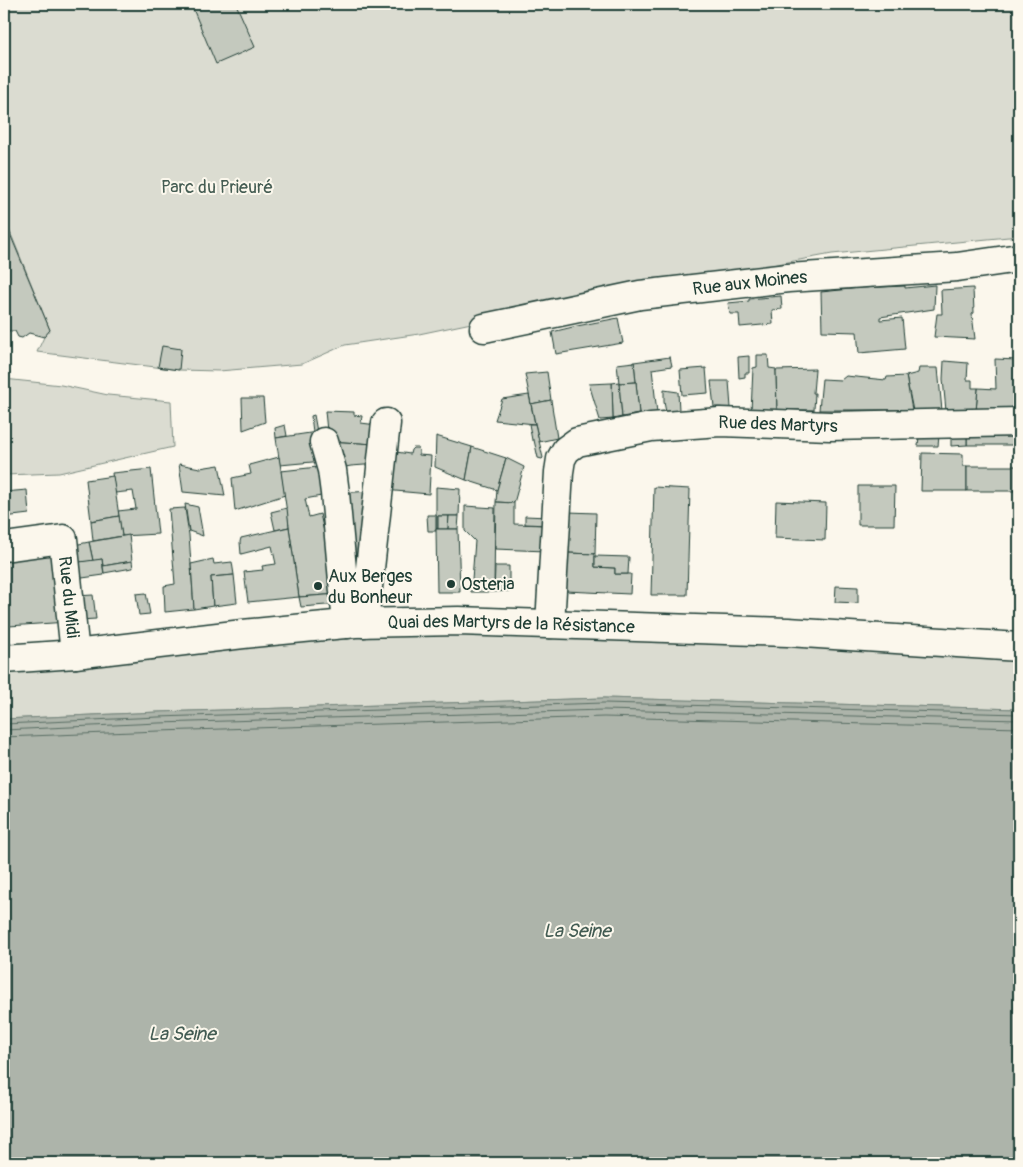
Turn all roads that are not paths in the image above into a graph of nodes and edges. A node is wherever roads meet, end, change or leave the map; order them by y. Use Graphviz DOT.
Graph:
graph roads {
  1 [pos="1019,258"];
  2 [pos="484,328"];
  3 [pos="386,422"];
  4 [pos="1019,422"];
  5 [pos="324,442"];
  6 [pos="4,547"];
  7 [pos="356,624"];
  8 [pos="550,624"];
  9 [pos="1019,647"];
  10 [pos="75,654"];
  11 [pos="4,659"];
  1 -- 2 [label="street, Rue aux Moines"];
  3 -- 7 [label="street"];
  4 -- 8 [label="street, Rue des Martyrs"];
  5 -- 7 [label="street"];
  6 -- 10 [label="street, Rue du Midi"];
  7 -- 8 [label="street, Quai des Martyrs de la Résistance"];
  7 -- 10 [label="street, Quai des Martyrs de la Résistance"];
  8 -- 9 [label="street, Quai des Martyrs de la Résistance"];
  10 -- 11 [label="street, Quai des Martyrs de la Résistance"];
}
